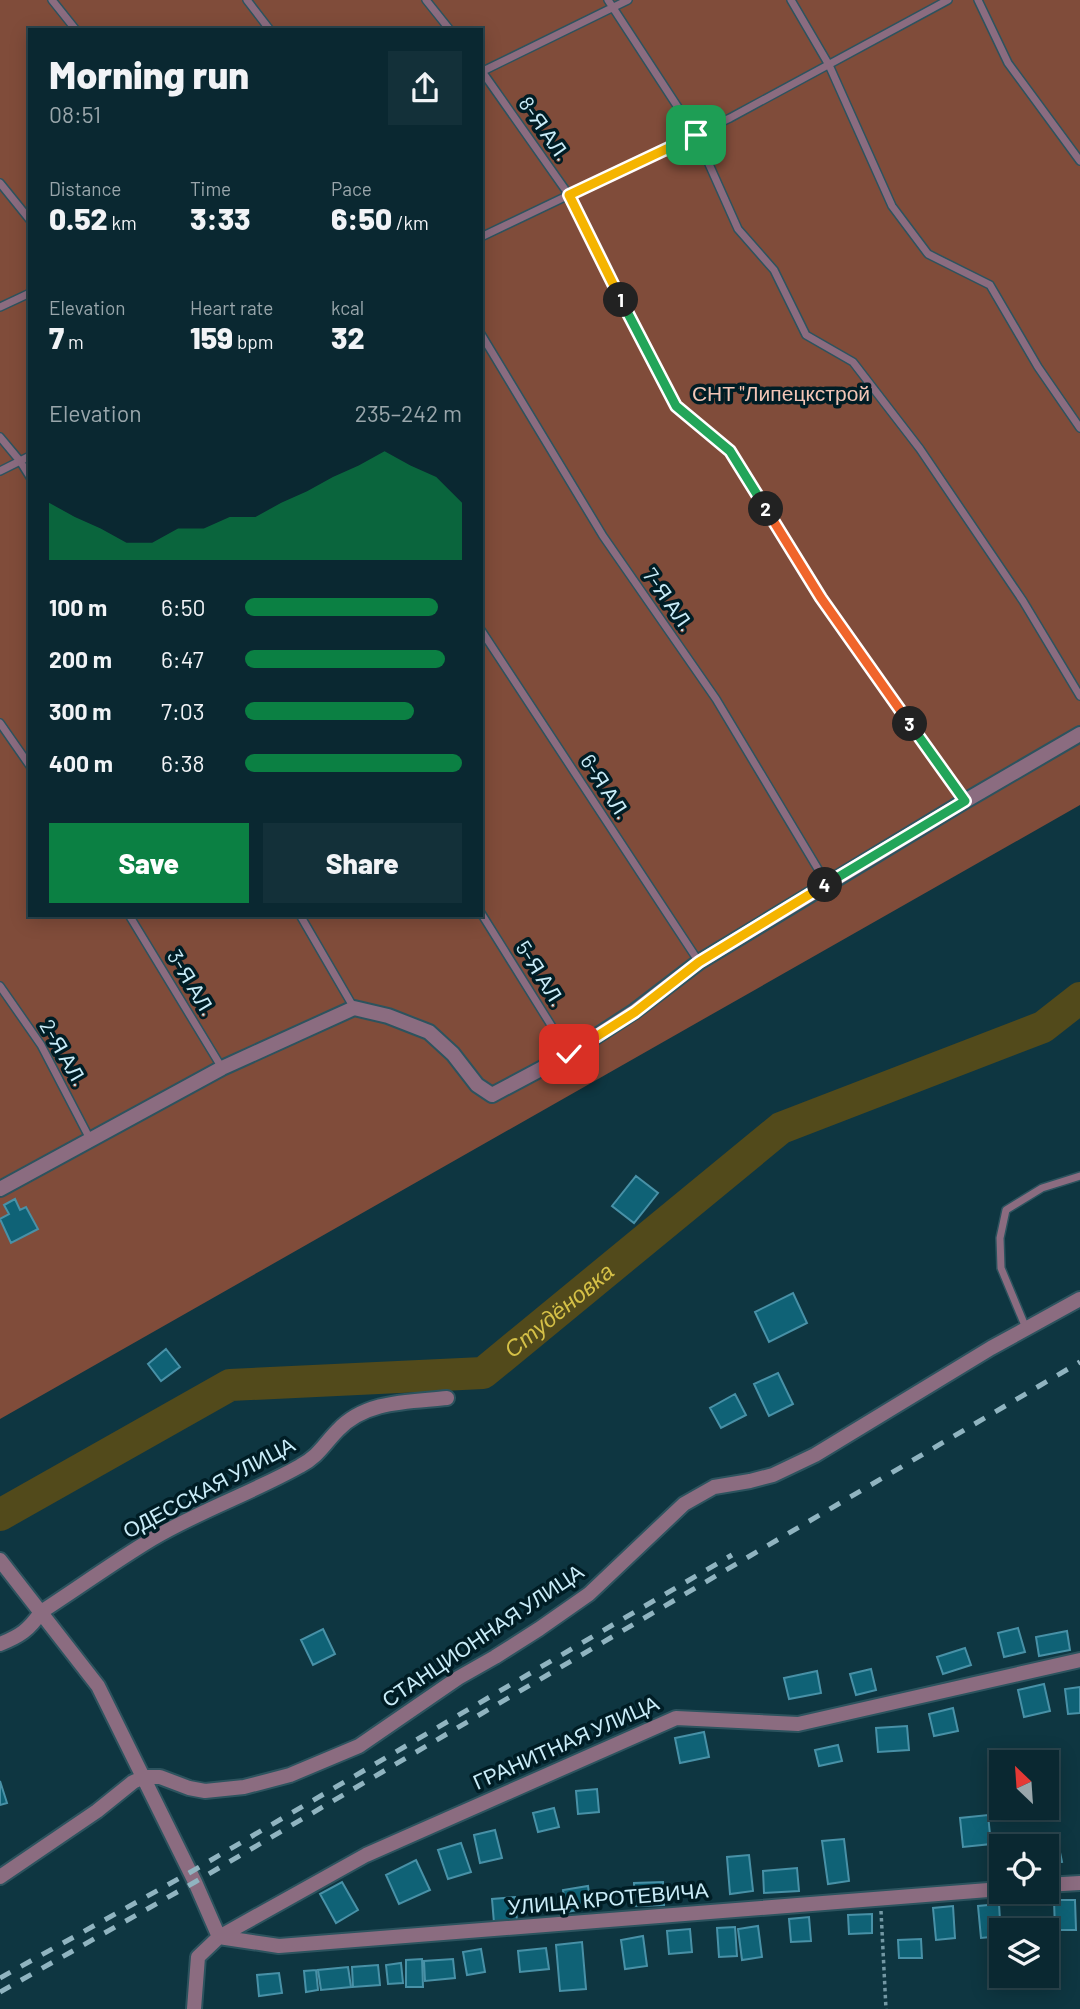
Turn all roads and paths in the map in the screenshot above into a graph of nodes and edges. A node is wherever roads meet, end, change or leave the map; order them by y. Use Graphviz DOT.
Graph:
graph roads {
  1 [pos="52,0"];
  2 [pos="247,0"];
  3 [pos="426,0"];
  4 [pos="608,0"];
  5 [pos="628,0"];
  6 [pos="791,0"];
  7 [pos="948,0"];
  8 [pos="978,0"];
  9 [pos="614,8"];
  10 [pos="74,28"];
  11 [pos="268,28"];
  12 [pos="448,28"];
  13 [pos="828,65"];
  14 [pos="483,71"];
  15 [pos="483,72"];
  16 [pos="696,135"];
  17 [pos="1080,161"];
  18 [pos="0,183"];
  19 [pos="569,195"];
  20 [pos="28,218"];
  21 [pos="483,236"];
  22 [pos="28,294"];
  23 [pos="0,307"];
  24 [pos="483,337"];
  25 [pos="1080,428"];
  26 [pos="0,438"];
  27 [pos="28,458"];
  28 [pos="20,461"];
  29 [pos="0,471"];
  30 [pos="28,474"];
  31 [pos="483,633"];
  32 [pos="1080,696"];
  33 [pos="0,723"];
  34 [pos="1080,734"];
  35 [pos="28,763"];
  36 [pos="965,801"];
  37 [pos="827,884"];
  38 [pos="483,916"];
  39 [pos="130,917"];
  40 [pos="301,917"];
  41 [pos="699,962"];
  42 [pos="0,986"];
  43 [pos="354,1008"];
  44 [pos="569,1054"];
  45 [pos="222,1068"];
  46 [pos="90,1140"];
  47 [pos="1080,1176"];
  48 [pos="0,1188"];
  49 [pos="1080,1299"];
  50 [pos="1027,1329"];
  51 [pos="447,1398"];
  52 [pos="0,1560"];
  53 [pos="41,1612"];
  54 [pos="0,1644"];
  55 [pos="1080,1660"];
  56 [pos="144,1777"];
  57 [pos="0,1877"];
  58 [pos="1080,1882"];
  59 [pos="1059,1884"];
  60 [pos="989,1890"];
  61 [pos="880,1898"];
  62 [pos="219,1937"];
  63 [pos="194,2009"];
  64 [pos="887,2009"];
  1 -- 10 [label="lane"];
  2 -- 11 [label="lane"];
  3 -- 12 [label="lane"];
  4 -- 9 [label="lane"];
  5 -- 9 [label="lane"];
  6 -- 13 [label="lane"];
  7 -- 13 [label="lane"];
  8 -- 17 [label="lane"];
  9 -- 14 [label="lane"];
  9 -- 16 [label="lane"];
  13 -- 16 [label="lane"];
  13 -- 25 [label="lane"];
  15 -- 19 [label="lane, 8-Я АЛ."];
  16 -- 19 [label="lane"];
  16 -- 32 [label="lane"];
  18 -- 20 [label="lane"];
  19 -- 21 [label="lane"];
  19 -- 36 [label="lane, 8-Я АЛ."];
  22 -- 23 [label="lane"];
  24 -- 37 [label="lane, 7-Я АЛ."];
  26 -- 28 [label="lane"];
  27 -- 28 [label="lane"];
  28 -- 29 [label="lane"];
  28 -- 30 [label="lane"];
  31 -- 41 [label="lane, 6-Я АЛ."];
  33 -- 35 [label="lane"];
  34 -- 36 [label="street"];
  36 -- 37 [label="street"];
  37 -- 41 [label="street"];
  38 -- 44 [label="lane, 5-Я АЛ."];
  39 -- 45 [label="lane, 3-Я АЛ."];
  40 -- 43 [label="lane"];
  41 -- 44 [label="street"];
  42 -- 46 [label="lane, 2-Я АЛ."];
  43 -- 44 [label="street"];
  43 -- 45 [label="street"];
  45 -- 46 [label="street"];
  46 -- 48 [label="street"];
  47 -- 50 [label="lane"];
  49 -- 50 [label="street, СТАНЦИОННАЯ УЛИЦА"];
  50 -- 56 [label="street, СТАНЦИОННАЯ УЛИЦА"];
  51 -- 53 [label="street, ОДЕССКАЯ УЛИЦА"];
  52 -- 53 [label="street"];
  53 -- 54 [label="street, ОДЕССКАЯ УЛИЦА"];
  53 -- 56 [label="street"];
  55 -- 62 [label="street, ГРАНИТНАЯ УЛИЦА"];
  56 -- 57 [label="street"];
  56 -- 62 [label="street"];
  58 -- 59 [label="street"];
  60 -- 61 [label="street, УЛИЦА КРОТЕВИЧА"];
  61 -- 62 [label="street, УЛИЦА КРОТЕВИЧА"];
  61 -- 64 [label="path"];
  62 -- 63 [label="street"];
}
